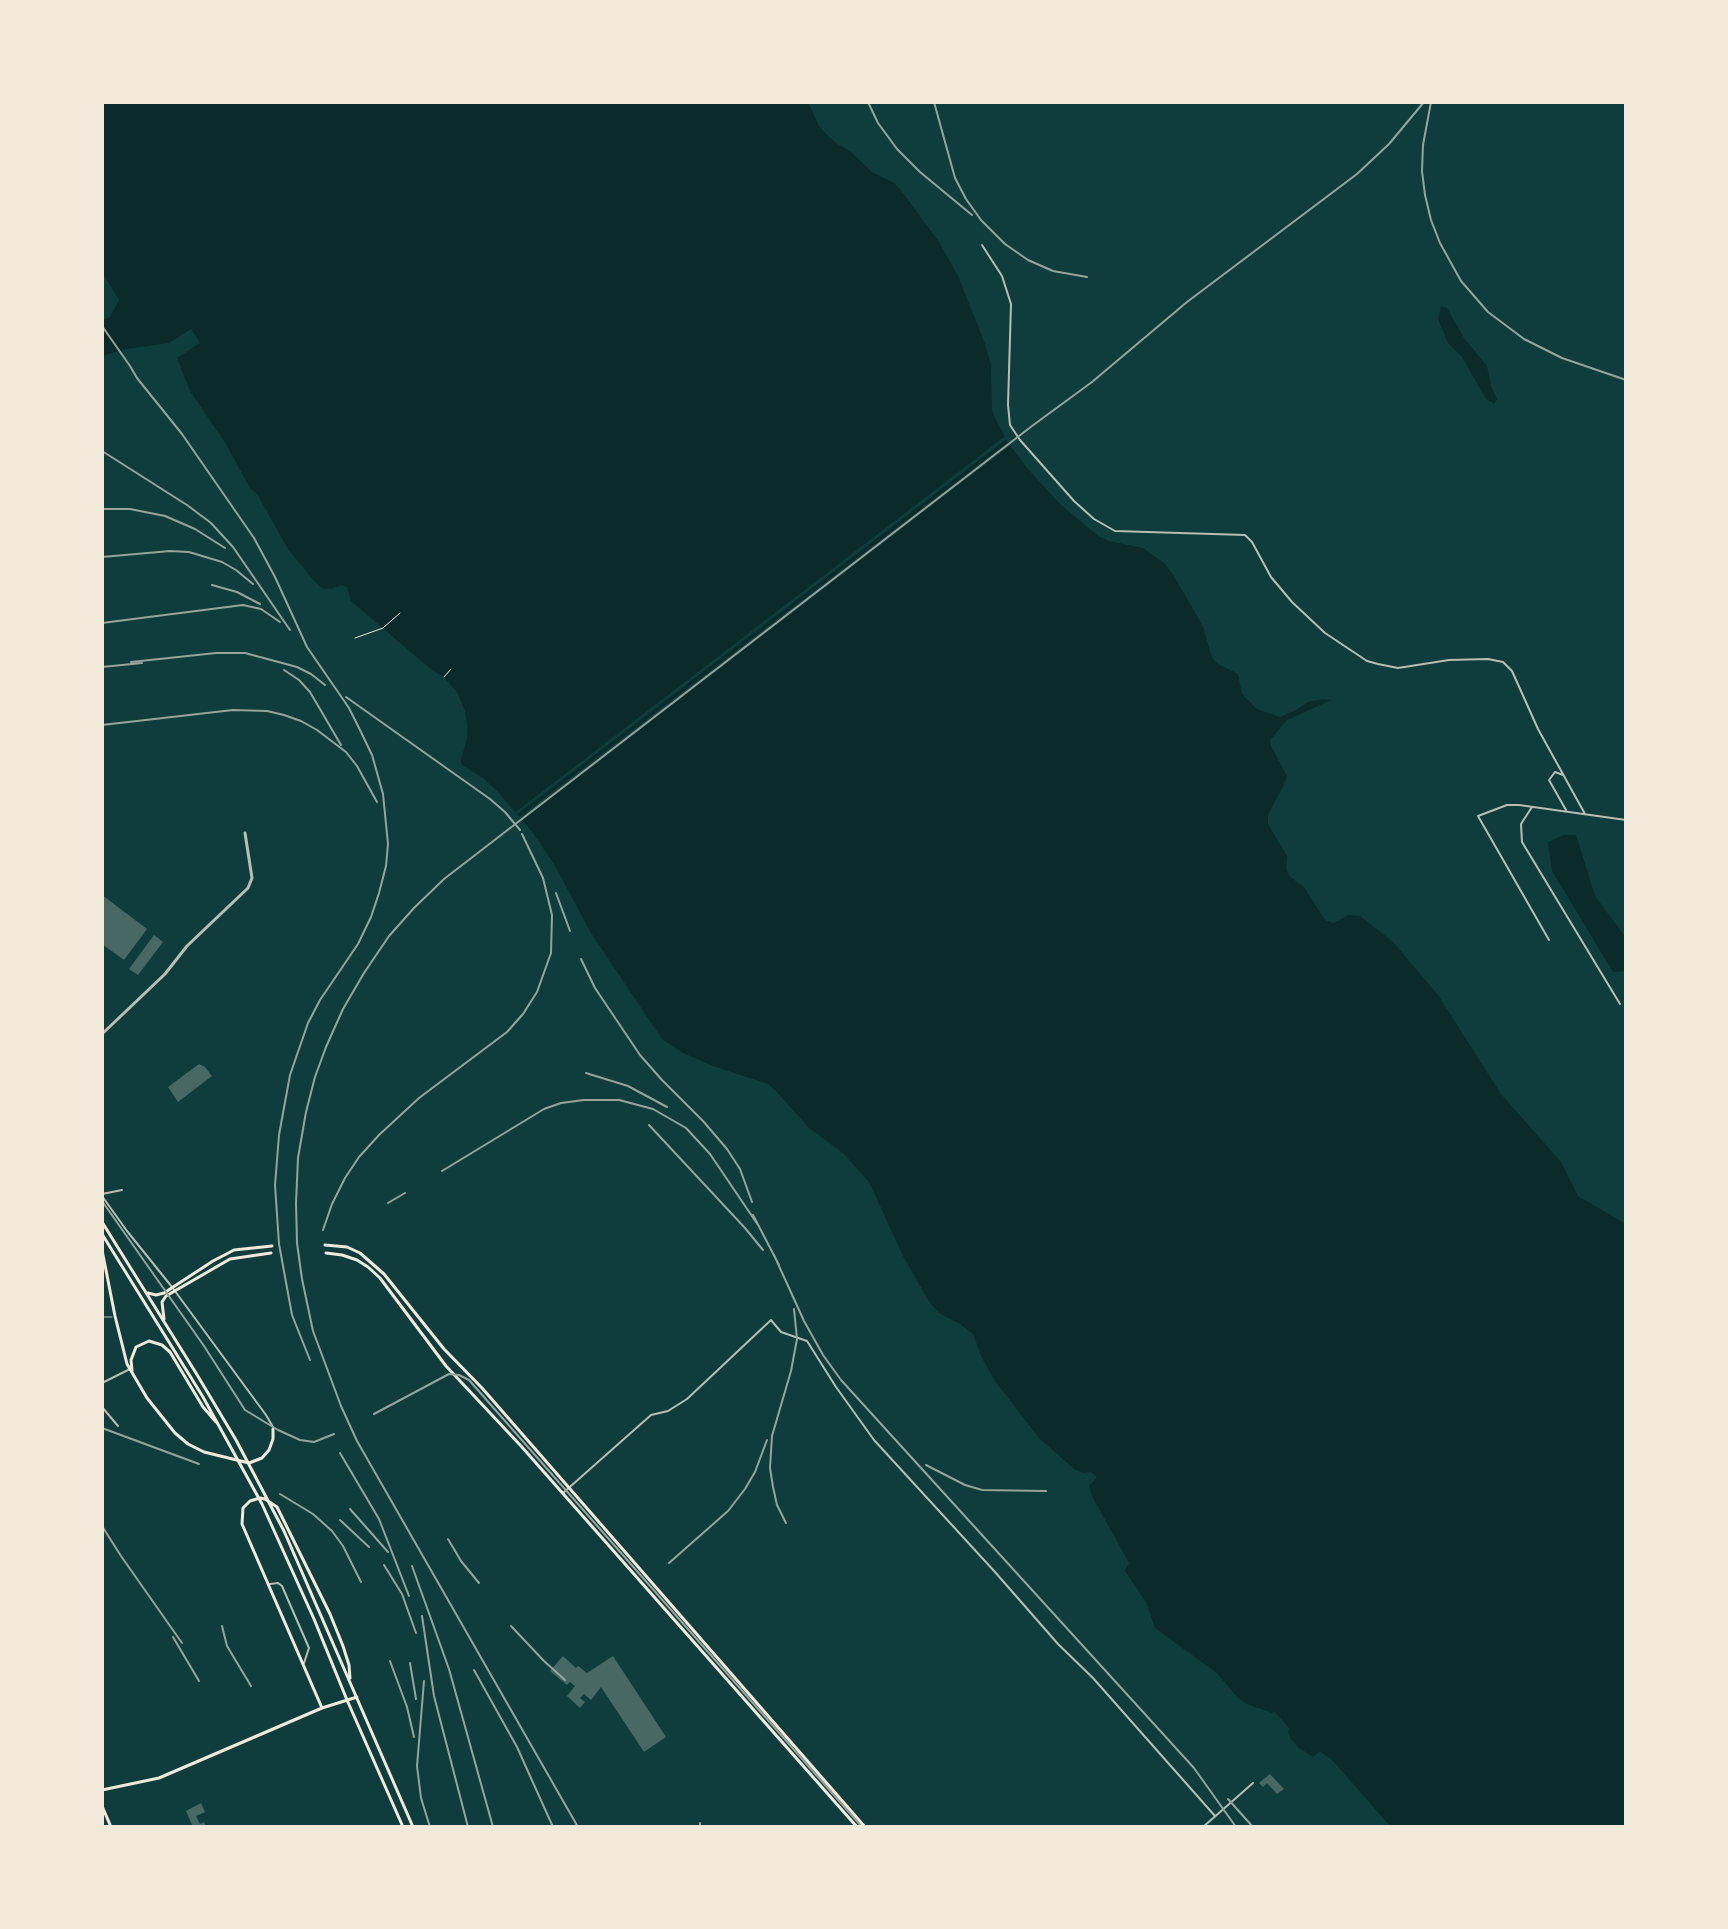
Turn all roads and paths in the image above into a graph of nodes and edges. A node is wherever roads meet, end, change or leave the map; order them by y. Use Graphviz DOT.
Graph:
graph roads {
  1 [pos="982,245"];
  2 [pos="400,613"];
  3 [pos="355,638"];
  4 [pos="451,669"];
  5 [pos="444,677"];
  6 [pos="1563,775"];
  7 [pos="1533,806"];
  8 [pos="1567,812"];
  9 [pos="1585,814"];
  10 [pos="1626,820"];
  11 [pos="245,833"];
  12 [pos="1549,940"];
  13 [pos="1620,1004"];
  14 [pos="102,1033"];
  15 [pos="122,1190"];
  16 [pos="102,1195"];
  17 [pos="102,1222"];
  18 [pos="102,1234"];
  19 [pos="325,1245"];
  20 [pos="272,1246"];
  21 [pos="102,1250"];
  22 [pos="271,1253"];
  23 [pos="326,1253"];
  24 [pos="172,1287"];
  25 [pos="143,1288"];
  26 [pos="176,1291"];
  27 [pos="115,1316"];
  28 [pos="102,1317"];
  29 [pos="165,1323"];
  30 [pos="130,1369"];
  31 [pos="135,1379"];
  32 [pos="102,1383"];
  33 [pos="102,1407"];
  34 [pos="118,1426"];
  35 [pos="222,1429"];
  36 [pos="273,1429"];
  37 [pos="567,1488"];
  38 [pos="562,1493"];
  39 [pos="268,1584"];
  40 [pos="303,1665"];
  41 [pos="351,1682"];
  42 [pos="357,1697"];
  43 [pos="347,1700"];
  44 [pos="322,1708"];
  45 [pos="1253,1783"];
  46 [pos="102,1790"];
  47 [pos="102,1806"];
  48 [pos="1215,1816"];
  49 [pos="111,1827"];
  50 [pos="403,1827"];
  51 [pos="413,1827"];
  52 [pos="857,1827"];
  53 [pos="865,1827"];
  54 [pos="1203,1827"];
  1 -- 6 [label="street"];
  2 -- 3 [label="path"];
  4 -- 5 [label="path"];
  6 -- 8 [label="street"];
  6 -- 9 [label="street"];
  7 -- 8 [label="street"];
  7 -- 12 [label="street"];
  7 -- 13 [label="street"];
  8 -- 9 [label="street"];
  9 -- 10 [label="street"];
  11 -- 14 [label="street"];
  15 -- 16 [label="street"];
  16 -- 24 [label="street"];
  17 -- 25 [label="main road"];
  18 -- 35 [label="main road"];
  19 -- 37 [label="main road"];
  20 -- 24 [label="main road"];
  21 -- 27 [label="main road"];
  22 -- 26 [label="main road"];
  23 -- 38 [label="main road"];
  24 -- 25 [label="main road"];
  24 -- 26 [label="street"];
  25 -- 29 [label="main road"];
  26 -- 29 [label="main road"];
  26 -- 36 [label="street"];
  27 -- 28 [label="lane"];
  27 -- 30 [label="main road"];
  29 -- 41 [label="main road"];
  30 -- 31 [label="main road"];
  30 -- 32 [label="street"];
  31 -- 35 [label="main road"];
  31 -- 36 [label="main road"];
  33 -- 34 [label="street"];
  35 -- 43 [label="main road"];
  37 -- 38 [label="street"];
  37 -- 48 [label="street"];
  37 -- 53 [label="main road"];
  38 -- 52 [label="main road"];
  39 -- 40 [label="main road"];
  39 -- 40 [label="street"];
  39 -- 41 [label="main road"];
  40 -- 44 [label="main road"];
  41 -- 42 [label="main road"];
  42 -- 43 [label="main road"];
  42 -- 51 [label="main road"];
  43 -- 44 [label="main road"];
  43 -- 50 [label="main road"];
  44 -- 46 [label="main road"];
  45 -- 48 [label="street"];
  47 -- 49 [label="main road"];
  48 -- 54 [label="street"];
}
